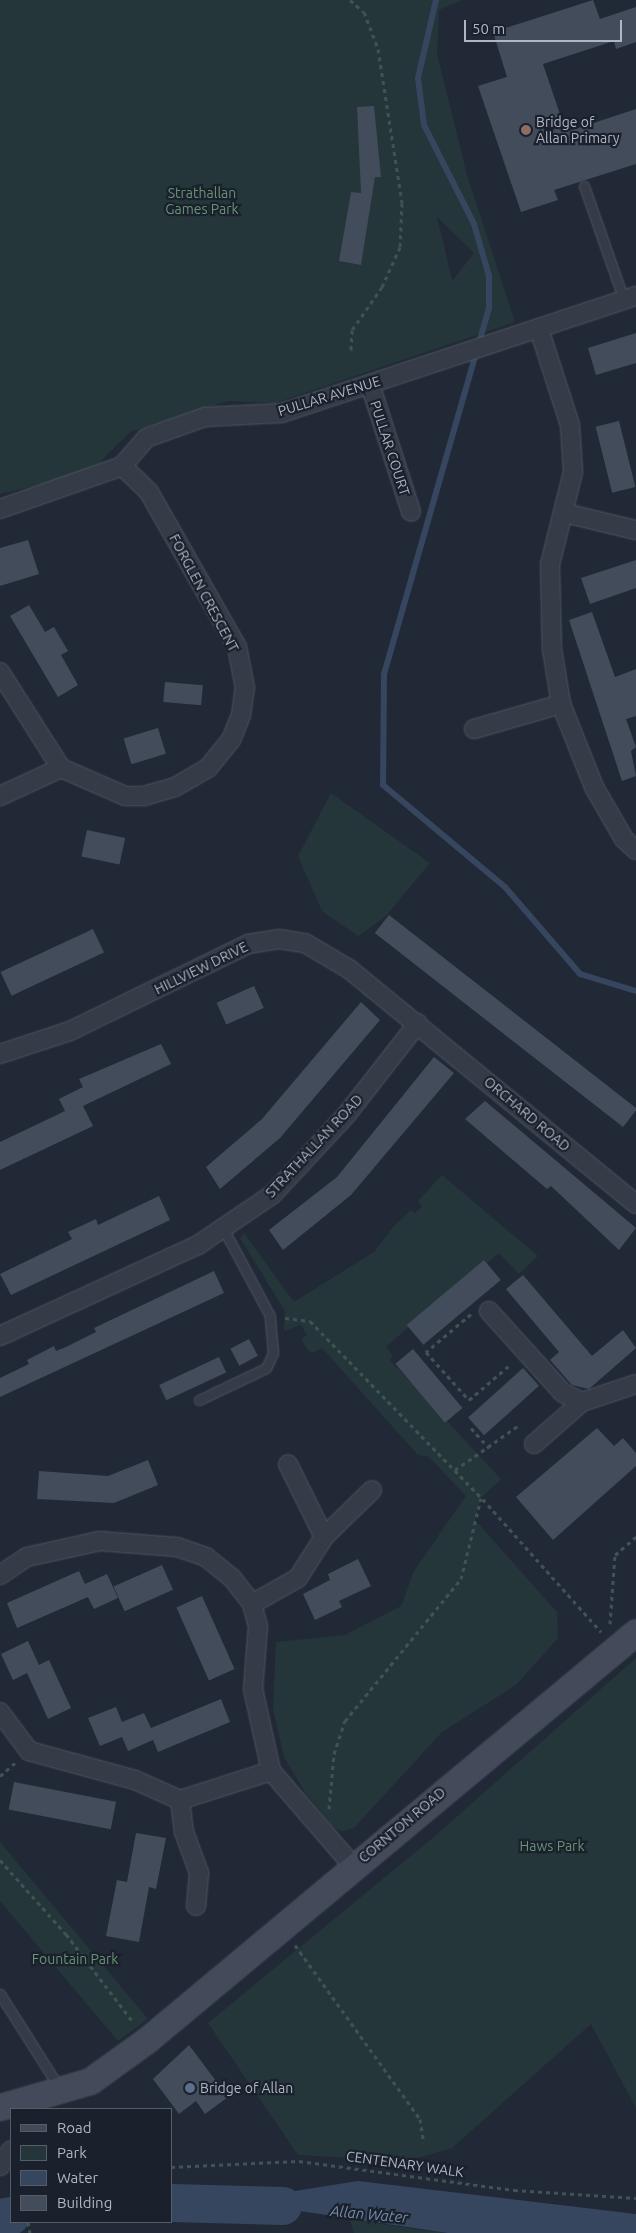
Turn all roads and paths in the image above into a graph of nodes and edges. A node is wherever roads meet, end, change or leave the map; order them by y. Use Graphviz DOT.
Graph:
graph roads {
  1 [pos="350,0"];
  2 [pos="584,186"];
  3 [pos="630,298"];
  4 [pos="539,329"];
  5 [pos="351,351"];
  6 [pos="370,384"];
  7 [pos="122,466"];
  8 [pos="0,509"];
  9 [pos="411,512"];
  10 [pos="565,513"];
  11 [pos="636,530"];
  12 [pos="0,672"];
  13 [pos="562,704"];
  14 [pos="474,729"];
  15 [pos="61,768"];
  16 [pos="0,796"];
  17 [pos="636,850"];
  18 [pos="418,1023"];
  19 [pos="0,1054"];
  20 [pos="636,1204"];
  21 [pos="223,1228"];
  22 [pos="483,1310"];
  23 [pos="270,1316"];
  24 [pos="0,1336"];
  25 [pos="517,1358"];
  26 [pos="636,1384"];
  27 [pos="199,1400"];
  28 [pos="582,1402"];
  29 [pos="519,1425"];
  30 [pos="471,1428"];
  31 [pos="534,1444"];
  32 [pos="489,1448"];
  33 [pos="288,1464"];
  34 [pos="455,1470"];
  35 [pos="372,1490"];
  36 [pos="481,1498"];
  37 [pos="324,1537"];
  38 [pos="636,1537"];
  39 [pos="0,1576"];
  40 [pos="252,1604"];
  41 [pos="636,1632"];
  42 [pos="613,1644"];
  43 [pos="0,1712"];
  44 [pos="271,1771"];
  45 [pos="180,1800"];
  46 [pos="328,1840"];
  47 [pos="0,1860"];
  48 [pos="353,1866"];
  49 [pos="196,1906"];
  50 [pos="282,1926"];
  51 [pos="0,1994"];
  52 [pos="146,2040"];
  53 [pos="60,2090"];
  54 [pos="10,2107"];
  55 [pos="424,2144"];
  56 [pos="10,2151"];
  57 [pos="0,2166"];
  58 [pos="172,2167"];
  59 [pos="636,2198"];
  1 -- 5 [label="path"];
  2 -- 3 [label="lane"];
  3 -- 4 [label="street, PULLAR AVENUE"];
  4 -- 6 [label="street, PULLAR AVENUE"];
  4 -- 10 [label="street"];
  6 -- 7 [label="street, PULLAR AVENUE"];
  6 -- 9 [label="street, PULLAR COURT"];
  7 -- 8 [label="street, PULLAR AVENUE"];
  7 -- 15 [label="street, FORGLEN CRESCENT"];
  10 -- 11 [label="street"];
  10 -- 13 [label="street"];
  12 -- 15 [label="street"];
  13 -- 14 [label="street"];
  13 -- 17 [label="street"];
  15 -- 16 [label="street"];
  18 -- 19 [label="street, HILLVIEW DRIVE"];
  18 -- 20 [label="street, ORCHARD ROAD"];
  18 -- 21 [label="street, STRATHALLAN ROAD"];
  21 -- 23 [label="lane"];
  21 -- 24 [label="street, STRATHALLAN ROAD"];
  22 -- 25 [label="path"];
  22 -- 28 [label="street"];
  23 -- 27 [label="lane"];
  23 -- 34 [label="path"];
  26 -- 28 [label="street"];
  28 -- 31 [label="street"];
  29 -- 32 [label="path"];
  30 -- 32 [label="path"];
  32 -- 34 [label="path"];
  33 -- 37 [label="street"];
  34 -- 36 [label="path"];
  35 -- 37 [label="street"];
  36 -- 42 [label="path"];
  36 -- 46 [label="path"];
  37 -- 40 [label="street"];
  38 -- 42 [label="path"];
  39 -- 40 [label="street"];
  40 -- 44 [label="street"];
  41 -- 42 [label="main road, CORNTON ROAD"];
  42 -- 48 [label="main road, CORNTON ROAD"];
  43 -- 45 [label="street"];
  44 -- 45 [label="street"];
  44 -- 46 [label="street"];
  45 -- 49 [label="street"];
  46 -- 48 [label="street"];
  47 -- 52 [label="path"];
  48 -- 50 [label="main road, CORNTON ROAD"];
  50 -- 52 [label="main road, CORNTON ROAD"];
  50 -- 55 [label="path"];
  51 -- 53 [label="lane"];
  52 -- 53 [label="main road, CORNTON ROAD"];
  53 -- 54 [label="main road, CORNTON ROAD"];
  56 -- 57 [label="street"];
  58 -- 59 [label="path, CENTENARY WALK"];
}
